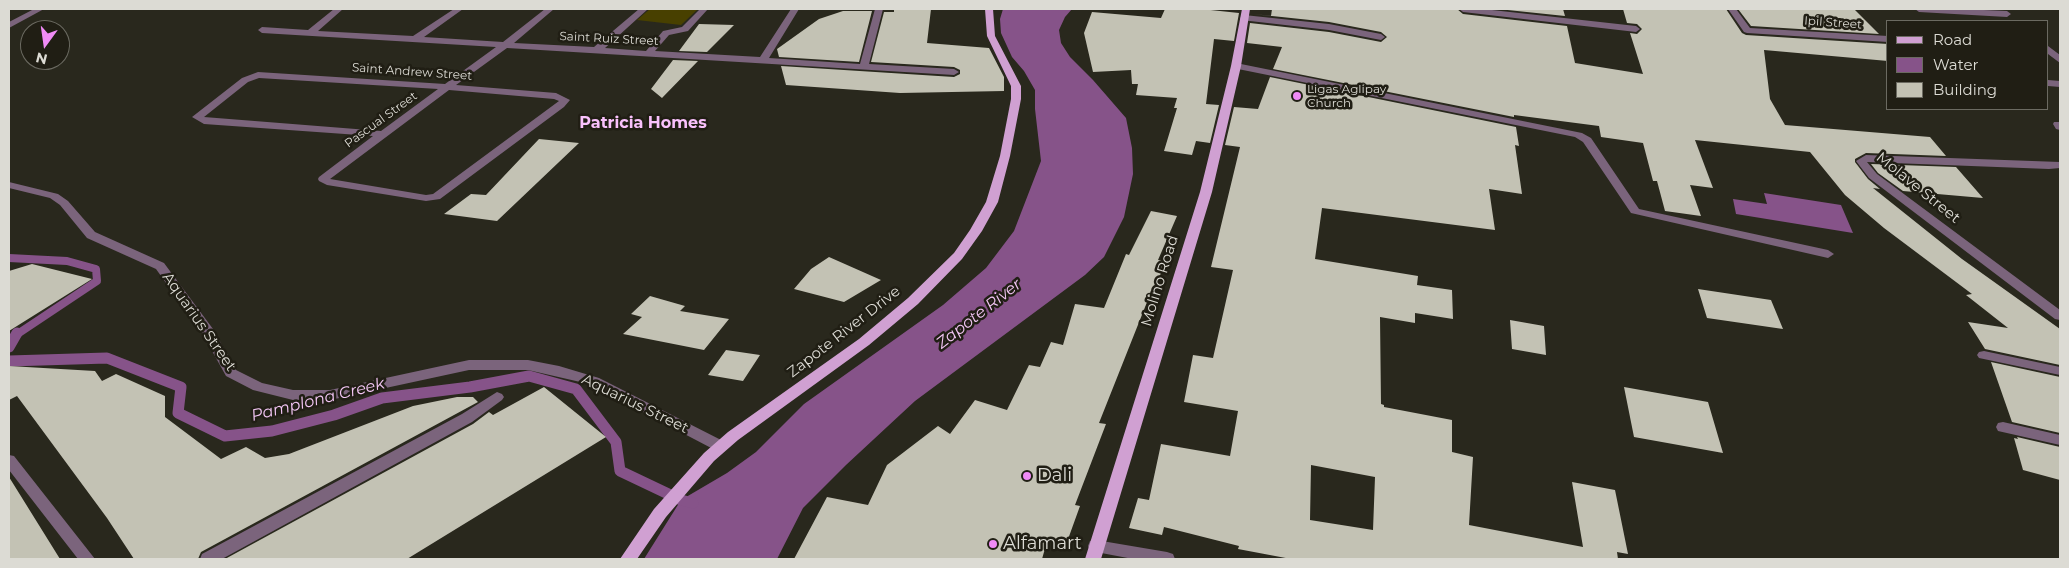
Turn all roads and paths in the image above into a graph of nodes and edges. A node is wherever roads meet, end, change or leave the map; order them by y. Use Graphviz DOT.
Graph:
graph roads {
  1 [pos="40,9"];
  2 [pos="339,9"];
  3 [pos="459,9"];
  4 [pos="550,9"];
  5 [pos="644,9"];
  6 [pos="704,9"];
  7 [pos="795,9"];
  8 [pos="879,9"];
  9 [pos="989,9"];
  10 [pos="1463,9"];
  11 [pos="1732,9"];
  12 [pos="1919,9"];
  13 [pos="2003,11"];
  14 [pos="1245,13"];
  15 [pos="2015,20"];
  16 [pos="9,25"];
  17 [pos="1636,29"];
  18 [pos="262,30"];
  19 [pos="310,33"];
  20 [pos="1381,36"];
  21 [pos="415,39"];
  22 [pos="1886,39"];
  23 [pos="505,45"];
  24 [pos="597,50"];
  25 [pos="2049,50"];
  26 [pos="650,54"];
  27 [pos="763,60"];
  28 [pos="2060,60"];
  29 [pos="1236,66"];
  30 [pos="864,67"];
  31 [pos="954,72"];
  32 [pos="447,87"];
  33 [pos="383,134"];
  34 [pos="2055,165"];
  35 [pos="2060,176"];
  36 [pos="323,179"];
  37 [pos="9,184"];
  38 [pos="1828,254"];
  39 [pos="2060,316"];
  40 [pos="1984,355"];
  41 [pos="2060,372"];
  42 [pos="497,397"];
  43 [pos="2003,426"];
  44 [pos="2060,440"];
  45 [pos="715,451"];
  46 [pos="9,460"];
  47 [pos="1095,553"];
  48 [pos="87,559"];
  49 [pos="208,559"];
  50 [pos="628,559"];
  51 [pos="1167,559"];
  1 -- 16 [label="street"];
  2 -- 19 [label="street"];
  3 -- 21 [label="street"];
  4 -- 23 [label="street, Pascual Street"];
  5 -- 24 [label="street"];
  6 -- 26 [label="street"];
  7 -- 27 [label="street"];
  8 -- 30 [label="street"];
  9 -- 45 [label="main road, Zapote River Drive"];
  10 -- 17 [label="street"];
  11 -- 22 [label="street, Ipil Street"];
  12 -- 13 [label="street"];
  13 -- 15 [label="street"];
  14 -- 20 [label="street"];
  14 -- 29 [label="main road, Molino Road"];
  18 -- 19 [label="street, Saint Ruiz Street"];
  19 -- 21 [label="street, Saint Ruiz Street"];
  21 -- 23 [label="street, Saint Ruiz Street"];
  23 -- 24 [label="street, Saint Ruiz Street"];
  23 -- 32 [label="street, Pascual Street"];
  24 -- 26 [label="street, Saint Ruiz Street"];
  25 -- 28 [label="street"];
  26 -- 27 [label="street, Saint Ruiz Street"];
  27 -- 30 [label="street, Saint Ruiz Street"];
  29 -- 38 [label="street"];
  29 -- 47 [label="main road, Molino Road"];
  30 -- 31 [label="street, Saint Ruiz Street"];
  32 -- 33 [label="street, Pascual Street"];
  32 -- 33 [label="street, Saint Andrew Street"];
  32 -- 36 [label="street, Saint Andrew Street"];
  33 -- 36 [label="street, Pascual Street"];
  34 -- 35 [label="street"];
  34 -- 39 [label="street, Molave Street"];
  37 -- 45 [label="street, Aquarius Street"];
  40 -- 41 [label="street"];
  42 -- 49 [label="street"];
  43 -- 44 [label="street"];
  45 -- 50 [label="main road, Zapote River Drive"];
  46 -- 48 [label="street"];
  47 -- 51 [label="street"];
}
